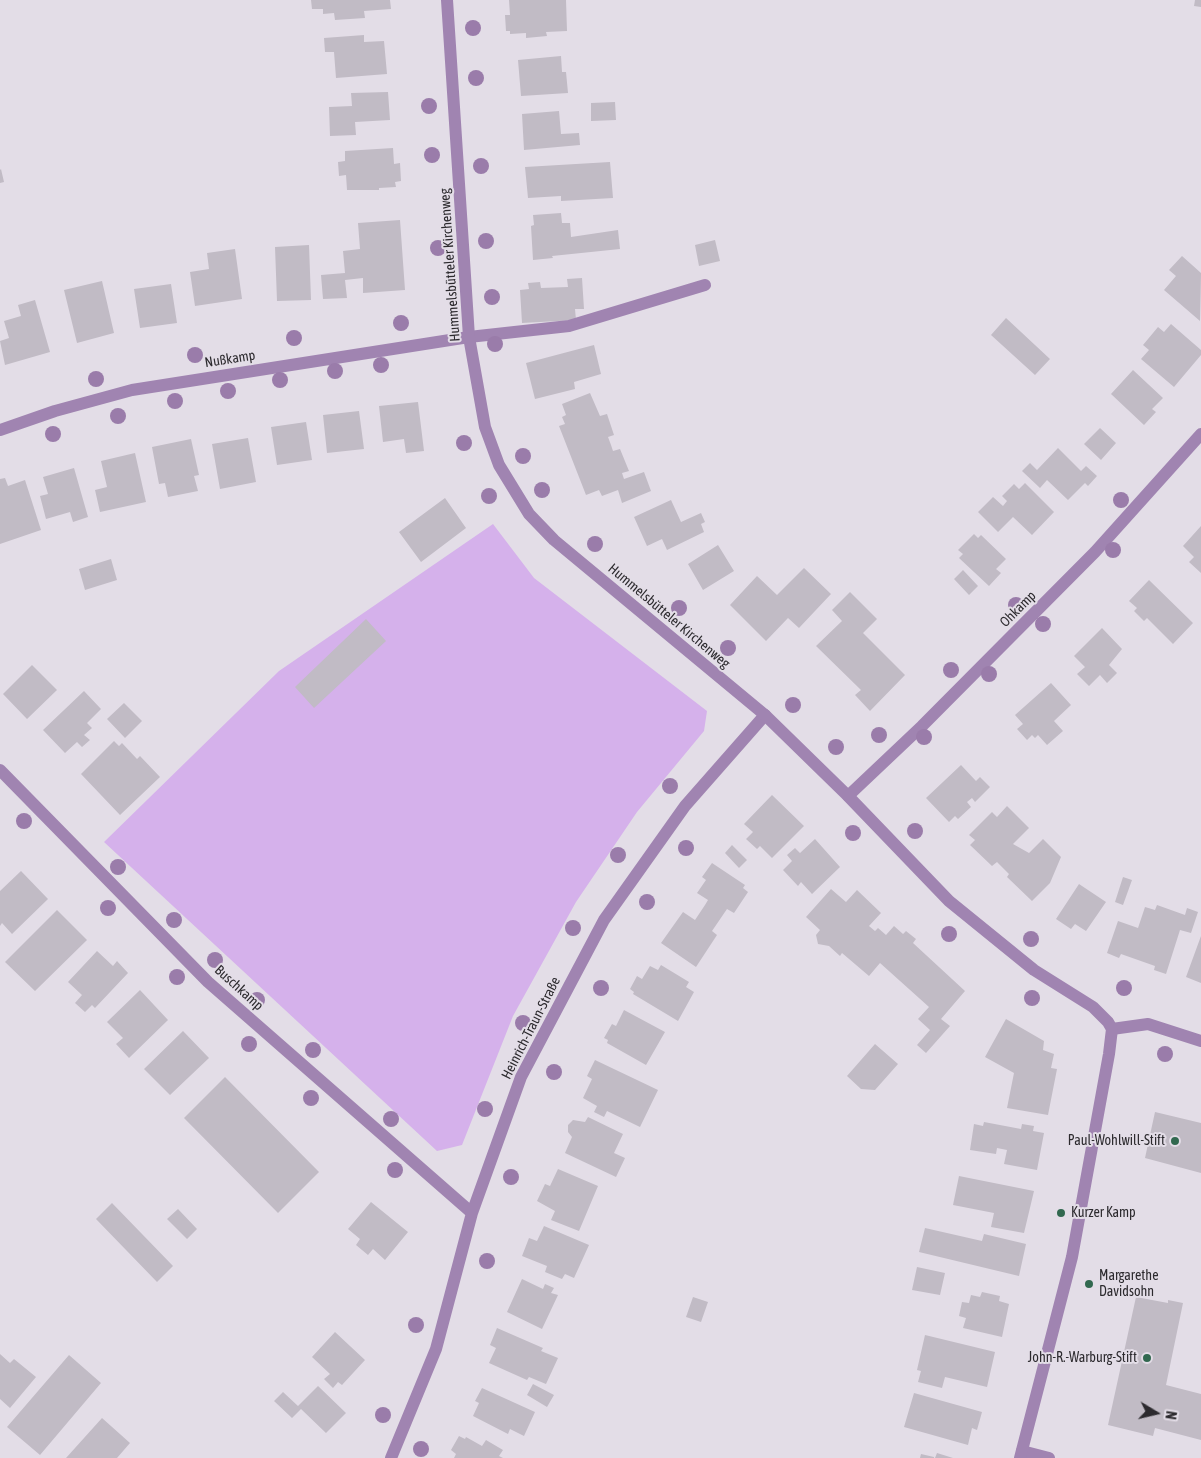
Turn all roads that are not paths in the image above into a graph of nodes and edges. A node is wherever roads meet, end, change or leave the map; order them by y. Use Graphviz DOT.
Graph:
graph roads {
  1 [pos="447,0"];
  2 [pos="706,285"];
  3 [pos="469,337"];
  4 [pos="0,430"];
  5 [pos="1201,434"];
  6 [pos="765,715"];
  7 [pos="0,770"];
  8 [pos="848,796"];
  9 [pos="1112,1029"];
  10 [pos="1201,1041"];
  11 [pos="472,1213"];
  12 [pos="1021,1454"];
  13 [pos="391,1458"];
  14 [pos="1049,1458"];
  1 -- 3 [label="street, Hummelsbütteler Kirchenweg"];
  2 -- 3 [label="street, Nußkamp"];
  3 -- 4 [label="street, Nußkamp"];
  3 -- 6 [label="street, Hummelsbütteler Kirchenweg"];
  5 -- 8 [label="street, Ohkamp"];
  6 -- 8 [label="street, Hummelsbütteler Kirchenweg"];
  6 -- 11 [label="street, Heinrich-Traun-Straße"];
  7 -- 11 [label="street, Buschkamp"];
  8 -- 9 [label="street, Hummelsbütteler Kirchenweg"];
  9 -- 10 [label="street"];
  9 -- 12 [label="street"];
  11 -- 13 [label="street, Heinrich-Traun-Straße"];
  12 -- 14 [label="street"];
}
